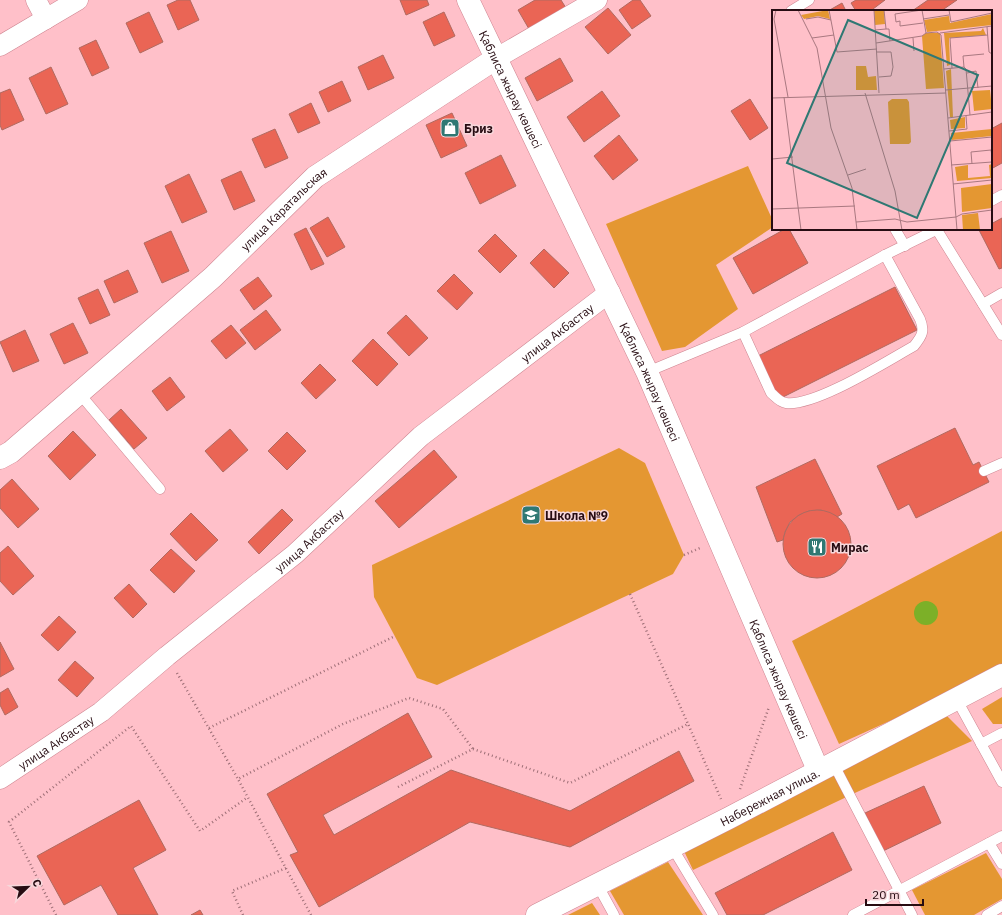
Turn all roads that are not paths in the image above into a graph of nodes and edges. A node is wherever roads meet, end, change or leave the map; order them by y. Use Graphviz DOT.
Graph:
graph roads {
  1 [pos="36,0"];
  2 [pos="78,0"];
  3 [pos="468,0"];
  4 [pos="596,0"];
  5 [pos="809,0"];
  6 [pos="793,10"];
  7 [pos="46,19"];
  8 [pos="0,46"];
  9 [pos="495,59"];
  10 [pos="1002,195"];
  11 [pos="992,200"];
  12 [pos="896,230"];
  13 [pos="936,230"];
  14 [pos="939,230"];
  15 [pos="905,246"];
  16 [pos="885,255"];
  17 [pos="610,292"];
  18 [pos="1002,293"];
  19 [pos="983,304"];
  20 [pos="743,332"];
  21 [pos="1002,335"];
  22 [pos="647,372"];
  23 [pos="79,393"];
  24 [pos="0,458"];
  25 [pos="1002,463"];
  26 [pos="984,471"];
  27 [pos="160,489"];
  28 [pos="1002,675"];
  29 [pos="957,700"];
  30 [pos="1002,733"];
  31 [pos="981,744"];
  32 [pos="825,766"];
  33 [pos="0,779"];
  34 [pos="1002,782"];
  35 [pos="1002,836"];
  36 [pos="989,843"];
  37 [pos="672,847"];
  38 [pos="1002,864"];
  39 [pos="597,884"];
  40 [pos="899,891"];
  41 [pos="1002,906"];
  42 [pos="539,914"];
  43 [pos="614,915"];
  44 [pos="713,915"];
  45 [pos="853,915"];
  46 [pos="912,915"];
  47 [pos="987,915"];
  1 -- 7 [label="street"];
  2 -- 7 [label="street"];
  3 -- 9 [label="street, Қаблиса жырау көшесі"];
  4 -- 9 [label="street, улица Каратальская"];
  5 -- 6 [label="lane"];
  7 -- 8 [label="street"];
  9 -- 17 [label="street, Қаблиса жырау көшесі"];
  9 -- 23 [label="street, улица Каратальская"];
  10 -- 11 [label="lane"];
  12 -- 15 [label="lane"];
  13 -- 15 [label="lane"];
  14 -- 19 [label="lane"];
  15 -- 16 [label="lane"];
  16 -- 20 [label="lane"];
  16 -- 20 [label="lane"];
  17 -- 22 [label="street, Қаблиса жырау көшесі"];
  17 -- 33 [label="street, улица Акбастау"];
  18 -- 19 [label="lane"];
  19 -- 21 [label="lane"];
  20 -- 22 [label="lane"];
  22 -- 32 [label="street, Қаблиса жырау көшесі"];
  23 -- 24 [label="street, улица Каратальская"];
  23 -- 27 [label="lane"];
  25 -- 26 [label="lane"];
  28 -- 29 [label="street, Набережная улица."];
  29 -- 31 [label="lane"];
  29 -- 32 [label="street, Набережная улица."];
  30 -- 31 [label="lane"];
  31 -- 34 [label="lane"];
  32 -- 37 [label="street, Набережная улица."];
  32 -- 40 [label="lane"];
  35 -- 36 [label="lane"];
  36 -- 38 [label="lane"];
  36 -- 40 [label="lane"];
  37 -- 39 [label="street, Набережная улица."];
  37 -- 44 [label="lane"];
  39 -- 42 [label="street, Набережная улица."];
  39 -- 43 [label="lane"];
  40 -- 45 [label="lane"];
  40 -- 46 [label="lane"];
  41 -- 47 [label="lane"];
}
